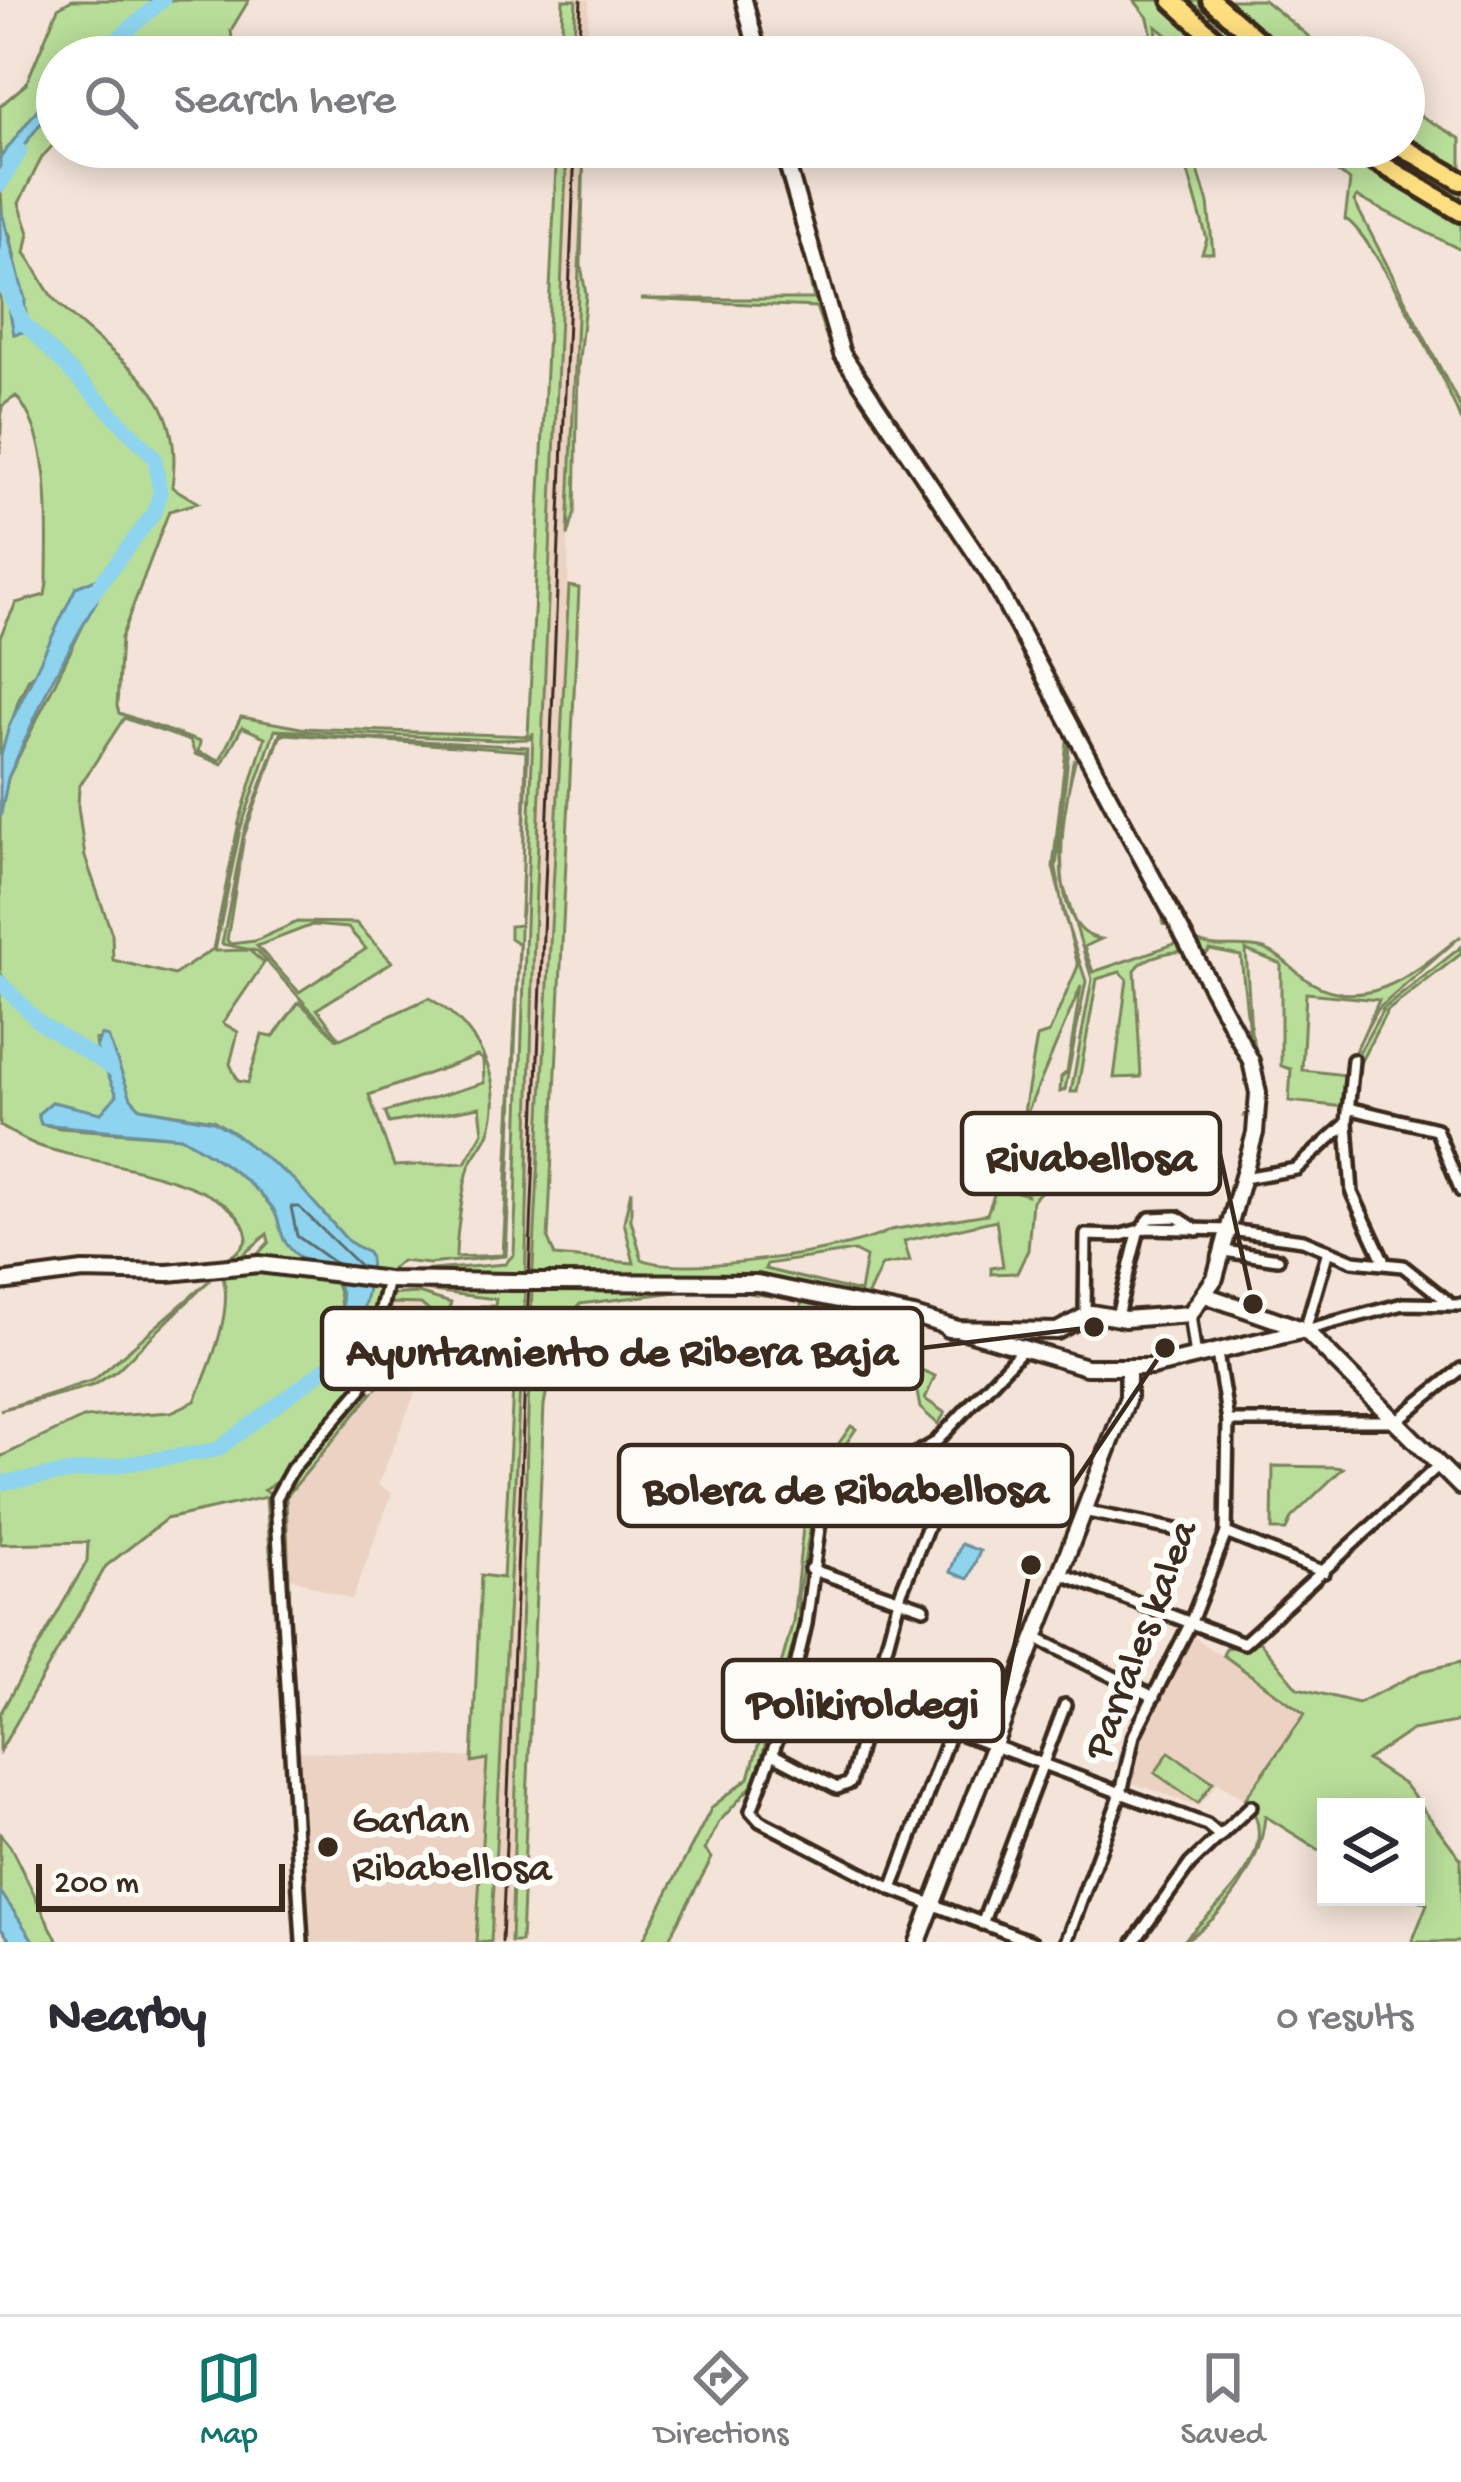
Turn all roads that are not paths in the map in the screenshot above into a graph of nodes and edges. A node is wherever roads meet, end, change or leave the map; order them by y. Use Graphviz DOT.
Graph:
graph roads {
  1 [pos="744,0"];
  2 [pos="1172,0"];
  3 [pos="1211,0"];
  4 [pos="753,36"];
  5 [pos="1211,36"];
  6 [pos="1253,36"];
  7 [pos="1425,160"];
  8 [pos="788,168"];
  9 [pos="1388,168"];
  10 [pos="1461,181"];
  11 [pos="1461,212"];
  12 [pos="1353,1060"];
  13 [pos="1348,1108"];
  14 [pos="1347,1123"];
  15 [pos="1244,1178"];
  16 [pos="1461,1191"];
  17 [pos="1230,1230"];
  18 [pos="1138,1233"];
  19 [pos="1224,1251"];
  20 [pos="1327,1254"];
  21 [pos="1278,1259"];
  22 [pos="1384,1262"];
  23 [pos="381,1279"];
  24 [pos="0,1282"];
  25 [pos="1205,1295"];
  26 [pos="1434,1296"];
  27 [pos="1461,1305"];
  28 [pos="1190,1314"];
  29 [pos="1084,1315"];
  30 [pos="1118,1316"];
  31 [pos="948,1329"];
  32 [pos="1305,1330"];
  33 [pos="1057,1331"];
  34 [pos="1023,1349"];
  35 [pos="1217,1353"];
  36 [pos="1057,1357"];
  37 [pos="1196,1357"];
  38 [pos="1128,1367"];
  39 [pos="1461,1370"];
  40 [pos="1228,1420"];
  41 [pos="1396,1421"];
  42 [pos="1439,1465"];
  43 [pos="1459,1481"];
  44 [pos="939,1499"];
  45 [pos="1083,1511"];
  46 [pos="1177,1530"];
  47 [pos="1226,1533"];
  48 [pos="810,1569"];
  49 [pos="1324,1572"];
  50 [pos="1059,1573"];
  51 [pos="899,1600"];
  52 [pos="924,1608"];
  53 [pos="1190,1624"];
  54 [pos="1034,1637"];
  55 [pos="1154,1697"];
  56 [pos="873,1701"];
  57 [pos="1065,1705"];
  58 [pos="952,1730"];
  59 [pos="993,1745"];
  60 [pos="774,1755"];
  61 [pos="1043,1764"];
  62 [pos="1121,1793"];
  63 [pos="1250,1806"];
  64 [pos="1220,1836"];
  65 [pos="892,1889"];
  66 [pos="932,1905"];
  67 [pos="982,1924"];
  68 [pos="302,1942"];
  69 [pos="919,1942"];
  70 [pos="1032,1942"];
  71 [pos="1066,1942"];
  72 [pos="1133,1942"];
  1 -- 4 [label="street"];
  2 -- 5 [label="highway"];
  3 -- 6 [label="highway"];
  7 -- 10 [label="highway"];
  8 -- 15 [label="street"];
  9 -- 11 [label="highway"];
  12 -- 13 [label="street"];
  13 -- 14 [label="street"];
  13 -- 16 [label="street"];
  14 -- 15 [label="street"];
  14 -- 22 [label="street"];
  15 -- 17 [label="street"];
  17 -- 18 [label="street"];
  17 -- 19 [label="street"];
  17 -- 20 [label="street"];
  18 -- 29 [label="street"];
  18 -- 30 [label="street"];
  19 -- 21 [label="street"];
  19 -- 25 [label="street"];
  20 -- 22 [label="street"];
  20 -- 32 [label="street"];
  22 -- 26 [label="street"];
  23 -- 24 [label="street"];
  23 -- 31 [label="street, bridge"];
  23 -- 68 [label="street"];
  25 -- 28 [label="street"];
  25 -- 32 [label="street"];
  26 -- 27 [label="street"];
  26 -- 32 [label="street"];
  28 -- 30 [label="street"];
  28 -- 37 [label="street"];
  29 -- 30 [label="street"];
  29 -- 33 [label="street"];
  31 -- 33 [label="street"];
  31 -- 34 [label="street"];
  32 -- 35 [label="street"];
  32 -- 41 [label="street"];
  33 -- 36 [label="street"];
  34 -- 36 [label="street"];
  34 -- 48 [label="street"];
  35 -- 37 [label="street"];
  35 -- 40 [label="street, Parrales kalea"];
  36 -- 38 [label="street"];
  37 -- 38 [label="street"];
  38 -- 45 [label="street"];
  39 -- 41 [label="street"];
  40 -- 41 [label="street"];
  40 -- 47 [label="street, Parrales kalea"];
  41 -- 42 [label="street"];
  42 -- 43 [label="street"];
  42 -- 49 [label="street"];
  44 -- 51 [label="street"];
  45 -- 46 [label="street"];
  45 -- 50 [label="street"];
  47 -- 49 [label="street"];
  47 -- 53 [label="street, Parrales kalea"];
  48 -- 51 [label="street"];
  48 -- 60 [label="street"];
  49 -- 53 [label="street"];
  50 -- 53 [label="street"];
  50 -- 54 [label="street"];
  51 -- 52 [label="street"];
  51 -- 56 [label="street"];
  53 -- 55 [label="street, Parrales kalea"];
  54 -- 55 [label="street"];
  54 -- 59 [label="street"];
  55 -- 62 [label="street, Parrales kalea"];
  56 -- 58 [label="street"];
  56 -- 60 [label="street"];
  57 -- 61 [label="street"];
  58 -- 59 [label="street"];
  58 -- 65 [label="street"];
  59 -- 61 [label="street"];
  59 -- 66 [label="street"];
  60 -- 65 [label="street"];
  61 -- 62 [label="street"];
  61 -- 67 [label="street"];
  62 -- 64 [label="street"];
  62 -- 71 [label="street, Parrales kalea"];
  63 -- 64 [label="street"];
  64 -- 72 [label="street"];
  65 -- 66 [label="street"];
  66 -- 67 [label="street"];
  66 -- 69 [label="street"];
  67 -- 70 [label="street"];
}
